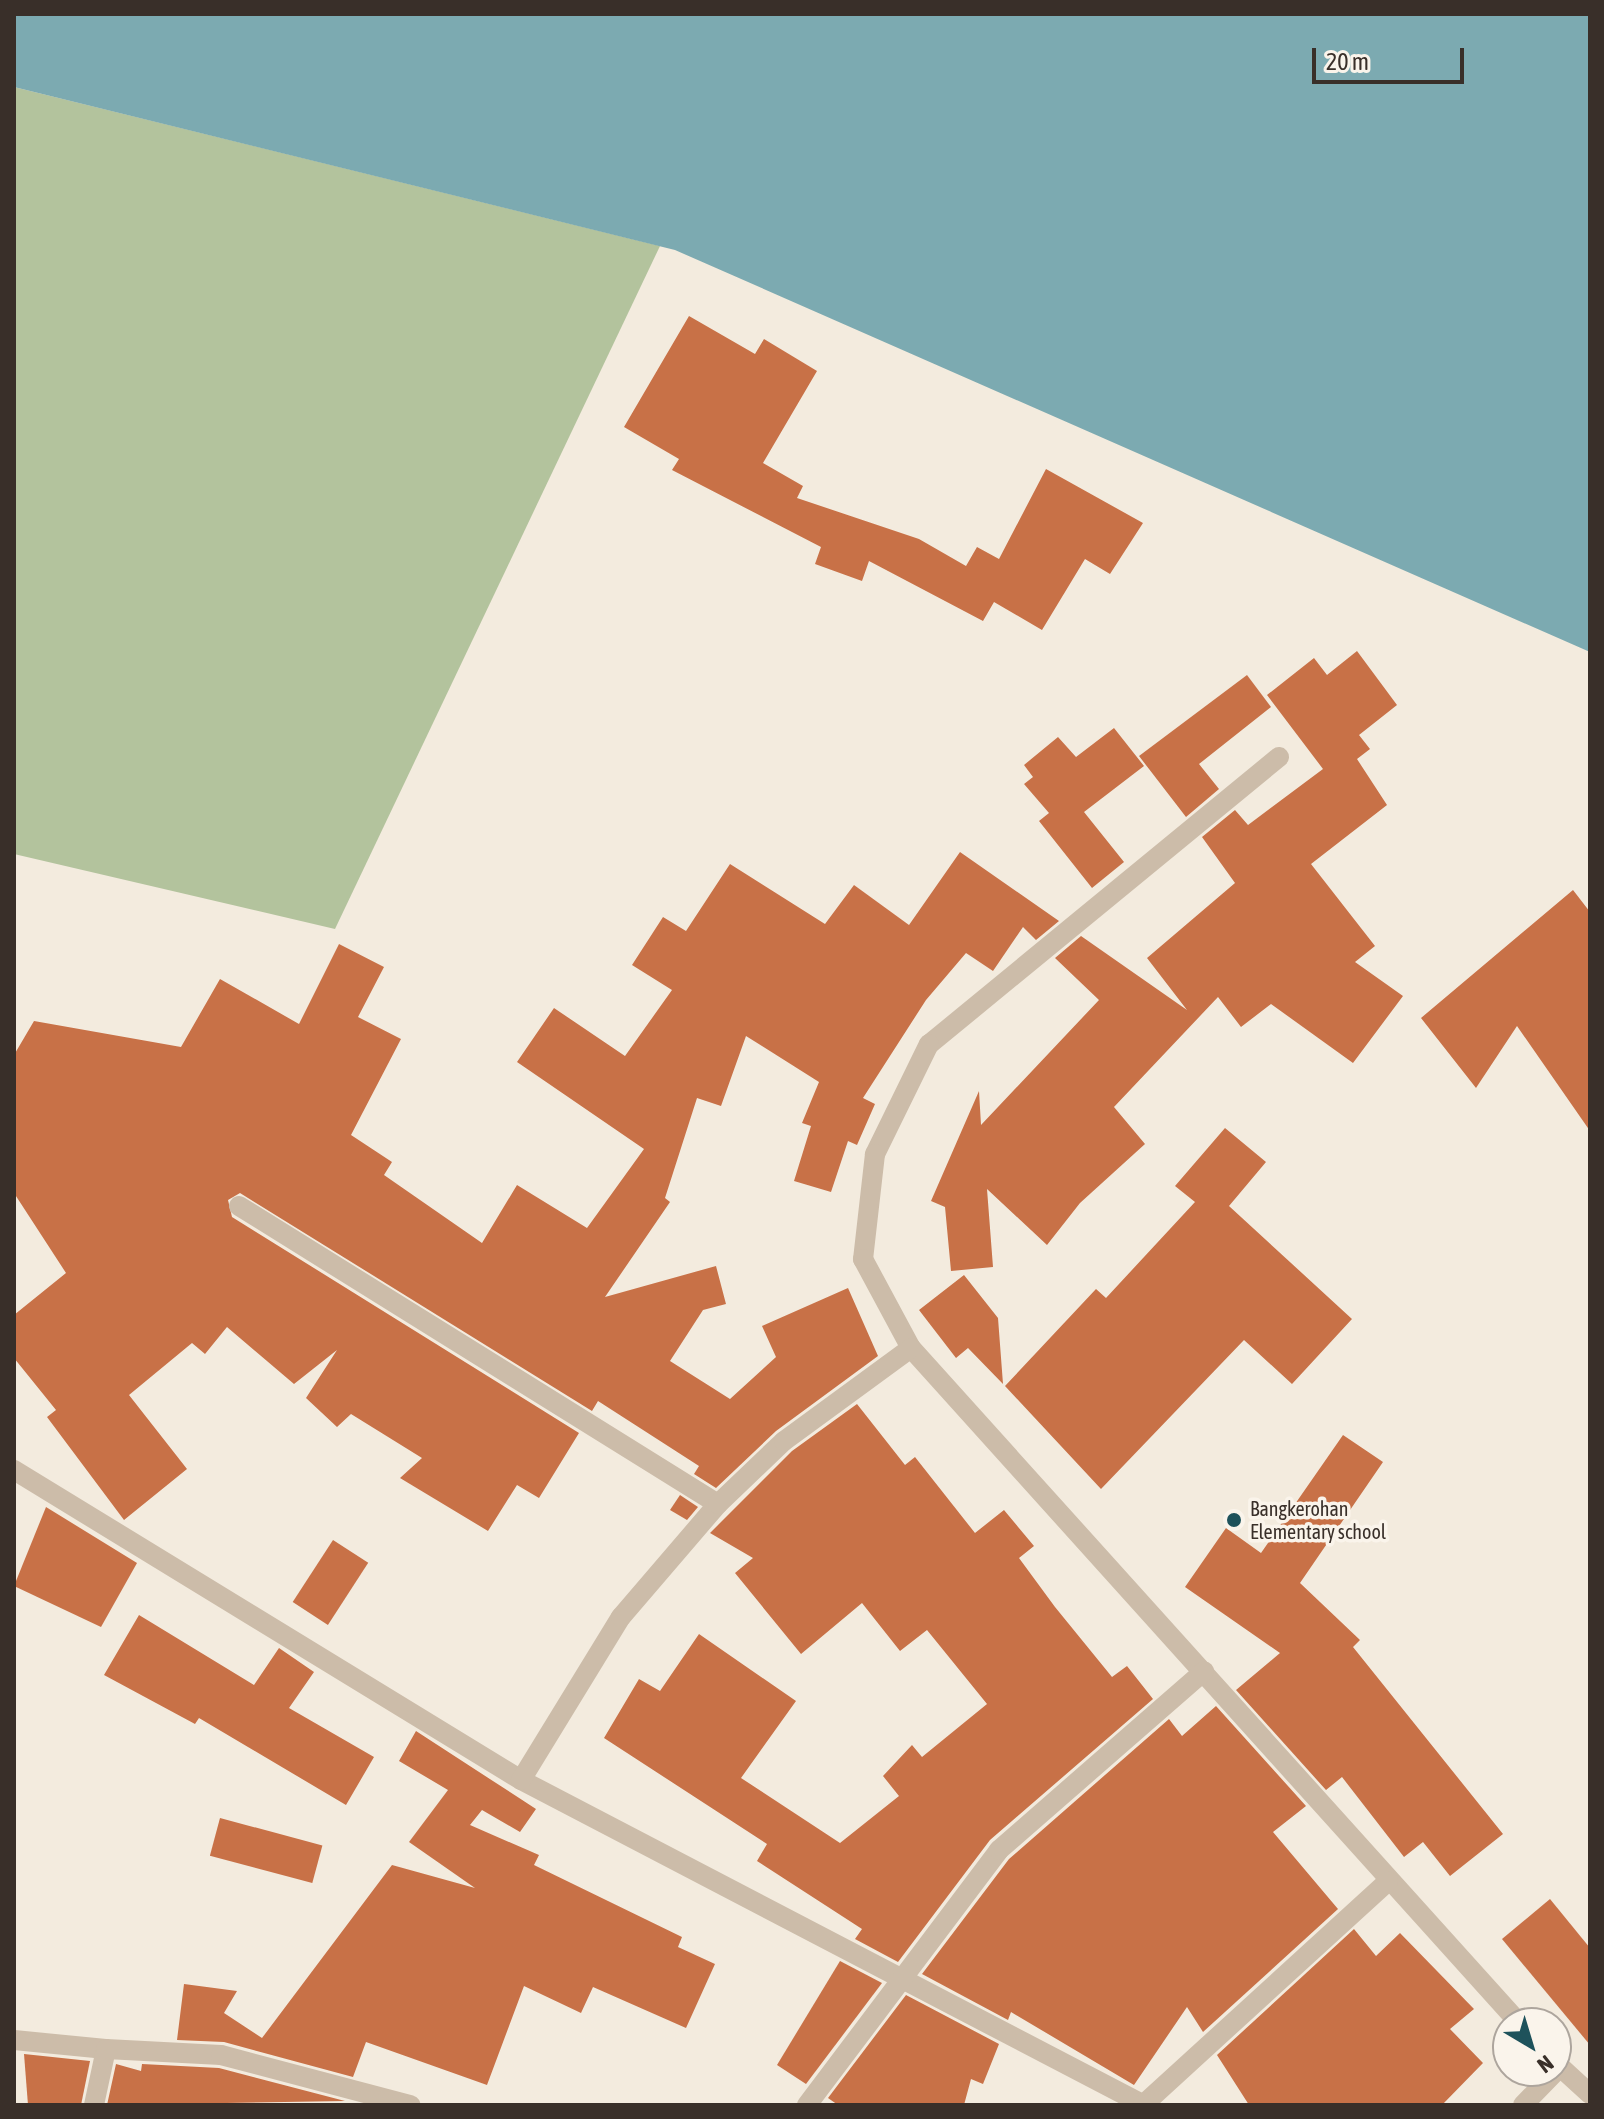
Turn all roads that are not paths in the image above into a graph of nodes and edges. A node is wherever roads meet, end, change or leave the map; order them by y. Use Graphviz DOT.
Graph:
graph roads {
  1 [pos="1279,757"];
  2 [pos="239,1206"];
  3 [pos="911,1348"];
  4 [pos="14,1470"];
  5 [pos="718,1504"];
  6 [pos="1204,1671"];
  7 [pos="521,1780"];
  8 [pos="1388,1881"];
  9 [pos="898,1975"];
  10 [pos="1504,2007"];
  11 [pos="14,2040"];
  12 [pos="106,2049"];
  13 [pos="1572,2078"];
  14 [pos="1539,2087"];
  15 [pos="1590,2094"];
  16 [pos="94,2105"];
  17 [pos="410,2105"];
  18 [pos="807,2105"];
  19 [pos="1144,2105"];
  20 [pos="1523,2105"];
  1 -- 3 [label="street"];
  2 -- 5 [label="street"];
  3 -- 5 [label="street"];
  3 -- 6 [label="street"];
  4 -- 7 [label="street"];
  5 -- 7 [label="street"];
  6 -- 8 [label="street"];
  6 -- 9 [label="street"];
  7 -- 9 [label="street"];
  8 -- 10 [label="street"];
  8 -- 19 [label="street"];
  9 -- 18 [label="street"];
  9 -- 19 [label="street"];
  11 -- 12 [label="street"];
  12 -- 16 [label="street"];
  12 -- 17 [label="street"];
  13 -- 15 [label="street"];
  14 -- 20 [label="street"];
}
